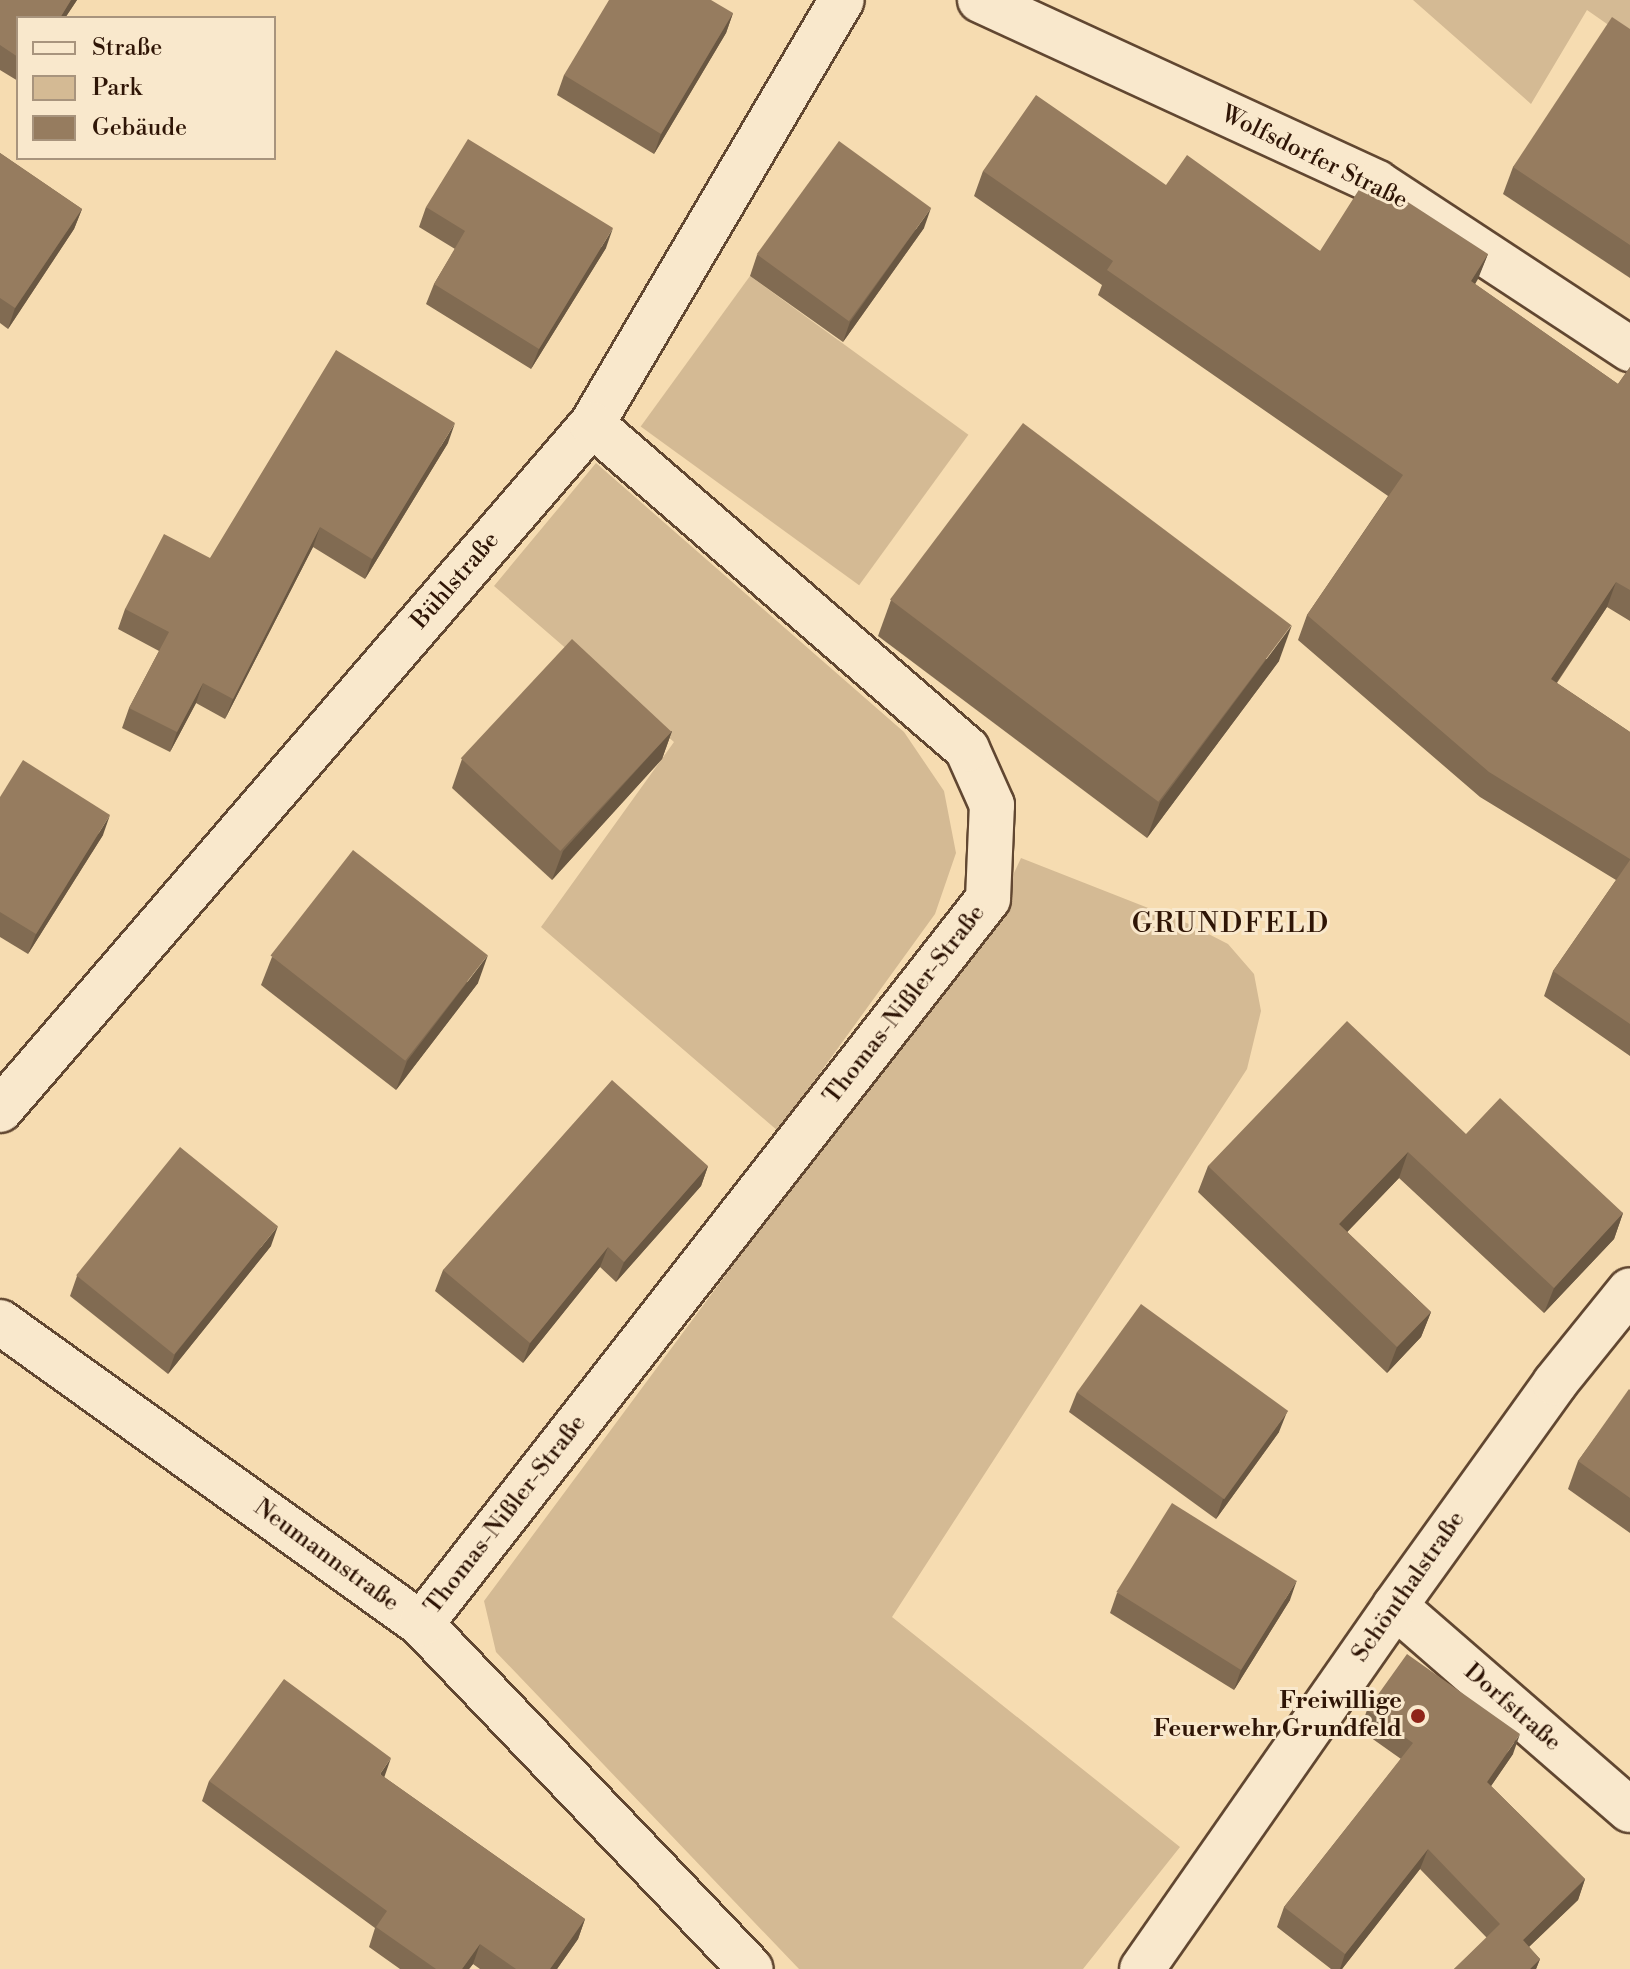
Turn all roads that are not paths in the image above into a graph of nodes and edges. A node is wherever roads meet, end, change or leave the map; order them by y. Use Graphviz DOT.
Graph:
graph roads {
  1 [pos="842,0"];
  2 [pos="980,0"];
  3 [pos="1630,349"];
  4 [pos="592,424"];
  5 [pos="5,1093"];
  6 [pos="1630,1290"];
  7 [pos="0,1322"];
  8 [pos="1395,1606"];
  9 [pos="421,1624"];
  10 [pos="1630,1810"];
  11 [pos="751,1969"];
  12 [pos="1142,1969"];
  1 -- 4 [label="street, Bühlstraße"];
  2 -- 3 [label="street, Wolfsdorfer Straße"];
  4 -- 5 [label="street, Bühlstraße"];
  4 -- 9 [label="street, Thomas-Nißler-Straße"];
  6 -- 8 [label="street, Schönthalstraße"];
  7 -- 9 [label="street, Neumannstraße"];
  8 -- 10 [label="street, Dorfstraße"];
  8 -- 12 [label="street, Schönthalstraße"];
  9 -- 11 [label="street, Neumannstraße"];
}
